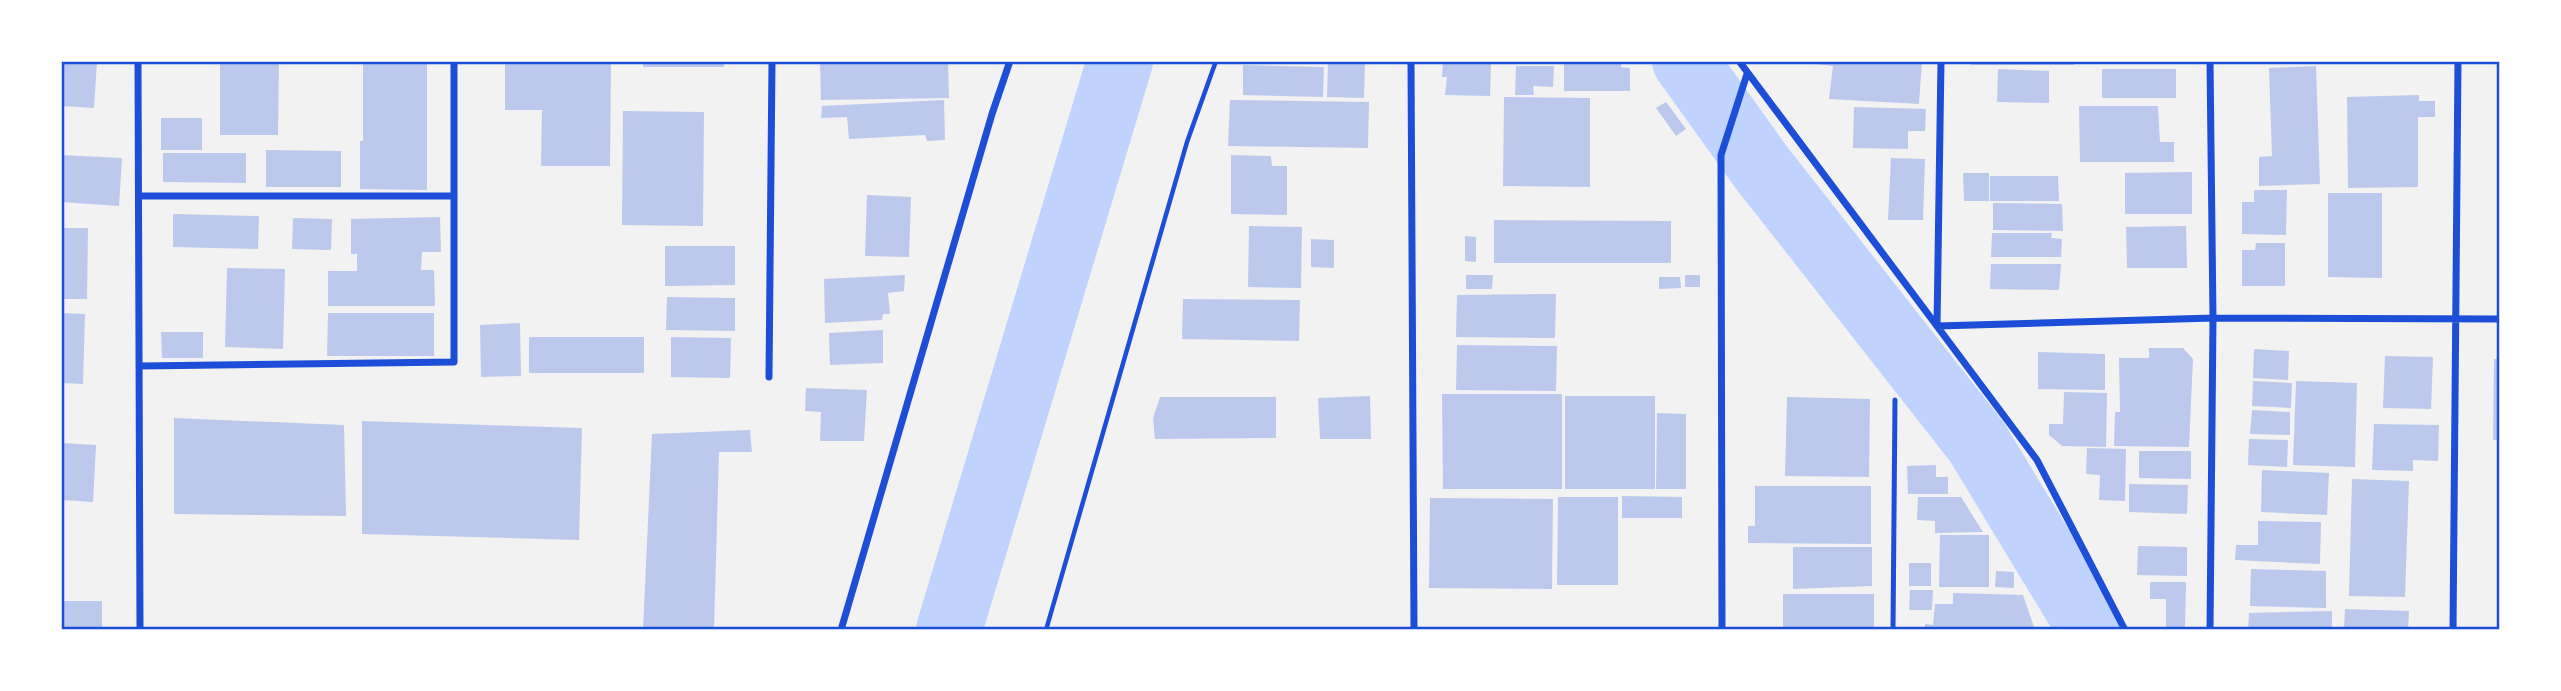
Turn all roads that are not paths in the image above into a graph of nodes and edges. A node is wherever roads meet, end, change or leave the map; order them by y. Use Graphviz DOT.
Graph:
graph roads {
  1 [pos="138,61"];
  2 [pos="454,61"];
  3 [pos="772,61"];
  4 [pos="1010,61"];
  5 [pos="1411,61"];
  6 [pos="1738,61"];
  7 [pos="1941,61"];
  8 [pos="2210,61"];
  9 [pos="2458,61"];
  10 [pos="1747,74"];
  11 [pos="139,196"];
  12 [pos="454,196"];
  13 [pos="2213,318"];
  14 [pos="2455,318"];
  15 [pos="2500,319"];
  16 [pos="1937,326"];
  17 [pos="140,366"];
  18 [pos="769,377"];
  19 [pos="1895,400"];
  20 [pos="140,630"];
  21 [pos="841,630"];
  22 [pos="1414,630"];
  23 [pos="1722,630"];
  24 [pos="1893,630"];
  25 [pos="2124,630"];
  26 [pos="2210,630"];
  27 [pos="2453,630"];
  1 -- 11 [label="street"];
  2 -- 12 [label="street"];
  3 -- 18 [label="street"];
  4 -- 21 [label="street"];
  5 -- 22 [label="street"];
  6 -- 10 [label="street"];
  7 -- 16 [label="street"];
  8 -- 13 [label="street"];
  9 -- 14 [label="street"];
  10 -- 16 [label="street"];
  10 -- 23 [label="street"];
  11 -- 12 [label="street"];
  11 -- 17 [label="street"];
  12 -- 17 [label="street"];
  13 -- 14 [label="street"];
  13 -- 16 [label="street"];
  13 -- 26 [label="street"];
  14 -- 15 [label="street"];
  14 -- 27 [label="street"];
  16 -- 25 [label="street"];
  17 -- 20 [label="street"];
  19 -- 24 [label="lane"];
}
